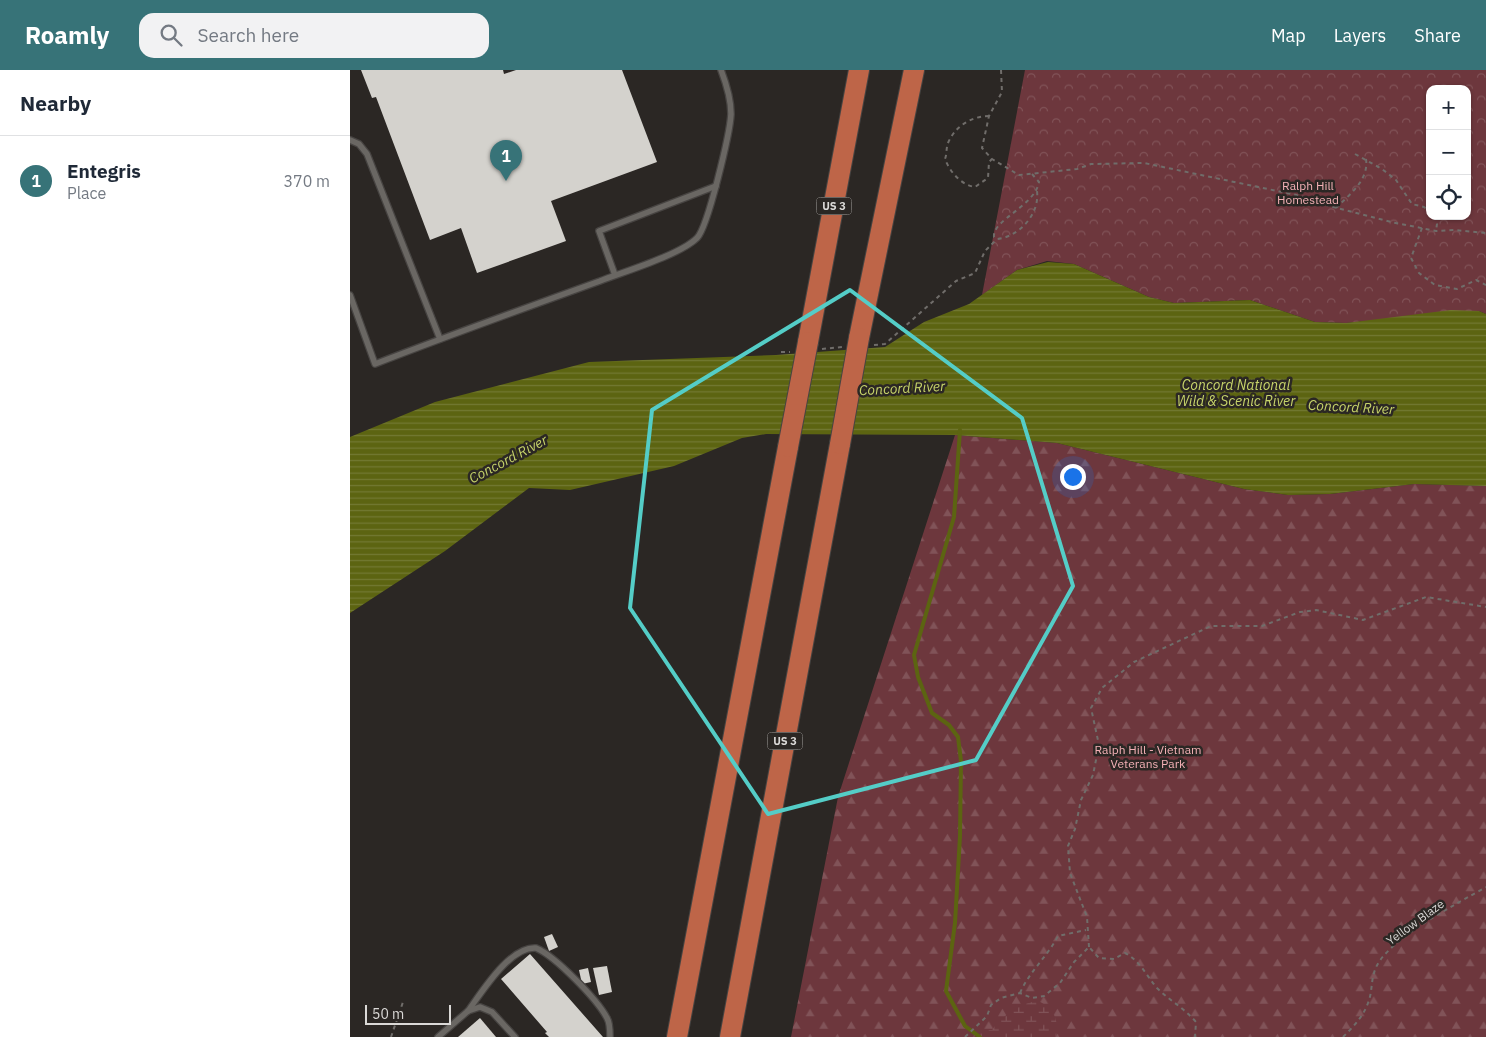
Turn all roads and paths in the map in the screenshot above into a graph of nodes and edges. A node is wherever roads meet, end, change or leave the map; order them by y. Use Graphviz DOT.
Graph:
graph roads {
  1 [pos="720,70"];
  2 [pos="860,70"];
  3 [pos="914,70"];
  4 [pos="1001,70"];
  5 [pos="989,116"];
  6 [pos="350,140"];
  7 [pos="1355,154"];
  8 [pos="992,159"];
  9 [pos="1366,159"];
  10 [pos="1032,174"];
  11 [pos="716,186"];
  12 [pos="1037,191"];
  13 [pos="1336,208"];
  14 [pos="1426,209"];
  15 [pos="1436,220"];
  16 [pos="1422,228"];
  17 [pos="1436,231"];
  18 [pos="1486,234"];
  19 [pos="997,239"];
  20 [pos="615,275"];
  21 [pos="1486,285"];
  22 [pos="350,295"];
  23 [pos="440,339"];
  24 [pos="857,343"];
  25 [pos="813,346"];
  26 [pos="781,352"];
  27 [pos="790,352"];
  28 [pos="1486,607"];
  29 [pos="1486,887"];
  30 [pos="1087,930"];
  31 [pos="1089,947"];
  32 [pos="1020,993"];
  33 [pos="403,1002"];
  34 [pos="468,1011"];
  35 [pos="391,1037"];
  36 [pos="438,1037"];
  37 [pos="515,1037"];
  38 [pos="610,1037"];
  39 [pos="677,1037"];
  40 [pos="730,1037"];
  41 [pos="965,1037"];
  42 [pos="1195,1037"];
  43 [pos="1343,1037"];
  1 -- 11 [label="lane"];
  2 -- 25 [label="highway, US 3"];
  3 -- 24 [label="highway, US 3"];
  4 -- 5 [label="path"];
  5 -- 8 [label="path"];
  5 -- 8 [label="path"];
  6 -- 23 [label="lane"];
  7 -- 9 [label="path"];
  8 -- 10 [label="path"];
  9 -- 13 [label="path"];
  9 -- 14 [label="path"];
  10 -- 12 [label="path"];
  10 -- 13 [label="path"];
  11 -- 20 [label="lane"];
  11 -- 20 [label="lane"];
  12 -- 19 [label="path"];
  12 -- 19 [label="path"];
  13 -- 16 [label="path"];
  15 -- 17 [label="path"];
  16 -- 17 [label="path"];
  16 -- 21 [label="path"];
  17 -- 18 [label="path"];
  19 -- 24 [label="path"];
  20 -- 23 [label="lane"];
  22 -- 23 [label="lane"];
  24 -- 25 [label="path"];
  24 -- 40 [label="highway, US 3, bridge"];
  25 -- 39 [label="highway, US 3, bridge"];
  26 -- 27 [label="path"];
  28 -- 30 [label="path"];
  29 -- 43 [label="path, Yellow Blaze"];
  30 -- 31 [label="path"];
  30 -- 32 [label="path"];
  31 -- 32 [label="path"];
  31 -- 42 [label="path"];
  32 -- 41 [label="path"];
  33 -- 35 [label="path"];
  34 -- 36 [label="lane"];
  34 -- 37 [label="lane"];
  34 -- 38 [label="lane"];
}
